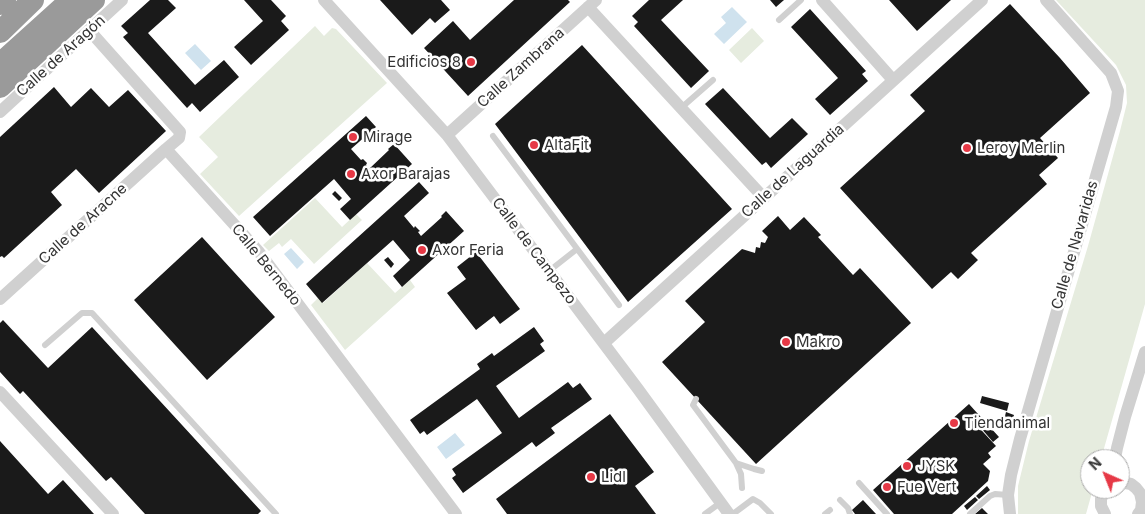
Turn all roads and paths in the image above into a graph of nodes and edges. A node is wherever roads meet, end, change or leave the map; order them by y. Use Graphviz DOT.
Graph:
graph roads {
  1 [pos="5,0"];
  2 [pos="33,0"];
  3 [pos="65,0"];
  4 [pos="70,0"];
  5 [pos="94,0"];
  6 [pos="122,0"];
  7 [pos="324,0"];
  8 [pos="801,0"];
  9 [pos="822,0"];
  10 [pos="982,0"];
  11 [pos="1046,0"];
  12 [pos="0,4"];
  13 [pos="592,4"];
  14 [pos="779,20"];
  15 [pos="89,30"];
  16 [pos="0,32"];
  17 [pos="24,42"];
  18 [pos="0,64"];
  19 [pos="713,80"];
  20 [pos="893,80"];
  21 [pos="0,87"];
  22 [pos="681,108"];
  23 [pos="0,112"];
  24 [pos="447,135"];
  25 [pos="493,136"];
  26 [pos="166,150"];
  27 [pos="764,198"];
  28 [pos="577,249"];
  29 [pos="549,271"];
  30 [pos="0,299"];
  31 [pos="619,305"];
  32 [pos="604,343"];
  33 [pos="45,346"];
  34 [pos="1145,352"];
  35 [pos="0,392"];
  36 [pos="696,399"];
  37 [pos="1117,449"];
  38 [pos="736,463"];
  39 [pos="762,471"];
  40 [pos="859,484"];
  41 [pos="1130,484"];
  42 [pos="742,488"];
  43 [pos="1142,492"];
  44 [pos="1008,495"];
  45 [pos="1101,499"];
  46 [pos="840,500"];
  47 [pos="720,503"];
  48 [pos="113,514"];
  49 [pos="276,514"];
  50 [pos="456,514"];
  51 [pos="705,514"];
  52 [pos="729,514"];
  53 [pos="733,514"];
  54 [pos="771,514"];
  55 [pos="850,514"];
  56 [pos="887,514"];
  57 [pos="970,514"];
  58 [pos="1010,514"];
  59 [pos="1104,514"];
  60 [pos="1138,514"];
  1 -- 12 [label="highway"];
  2 -- 16 [label="highway"];
  3 -- 17 [label="highway"];
  4 -- 17 [label="highway"];
  5 -- 21 [label="highway"];
  6 -- 15 [label="street, Calle de Aragón"];
  7 -- 24 [label="street, Calle de Campezo"];
  8 -- 14 [label="lane"];
  9 -- 20 [label="street"];
  10 -- 20 [label="street, Calle de Laguardia"];
  11 -- 44 [label="street, Calle de Navaridas"];
  13 -- 22 [label="street"];
  13 -- 24 [label="street, Calle Zambrana"];
  15 -- 23 [label="street, Calle de Aragón"];
  15 -- 26 [label="street"];
  17 -- 18 [label="highway"];
  19 -- 22 [label="lane"];
  20 -- 27 [label="street, Calle de Laguardia"];
  22 -- 27 [label="street"];
  24 -- 29 [label="street, Calle de Campezo"];
  25 -- 28 [label="lane"];
  26 -- 30 [label="street, Calle de Aracne"];
  26 -- 50 [label="street, Calle Bernedo"];
  27 -- 32 [label="street, Calle de Laguardia"];
  28 -- 29 [label="lane"];
  28 -- 31 [label="lane"];
  29 -- 32 [label="street, Calle de Campezo"];
  32 -- 47 [label="street, Calle de Campezo"];
  33 -- 49 [label="lane"];
  34 -- 37 [label="street"];
  35 -- 48 [label="street"];
  36 -- 38 [label="lane"];
  38 -- 39 [label="lane"];
  38 -- 42 [label="lane"];
  40 -- 56 [label="lane"];
  41 -- 43 [label="street"];
  43 -- 60 [label="street"];
  44 -- 57 [label="lane"];
  44 -- 58 [label="street, Calle de Navaridas"];
  45 -- 59 [label="street"];
  46 -- 55 [label="lane"];
  47 -- 51 [label="lane"];
  47 -- 52 [label="street, Calle de Campezo"];
  53 -- 54 [label="lane"];
}
